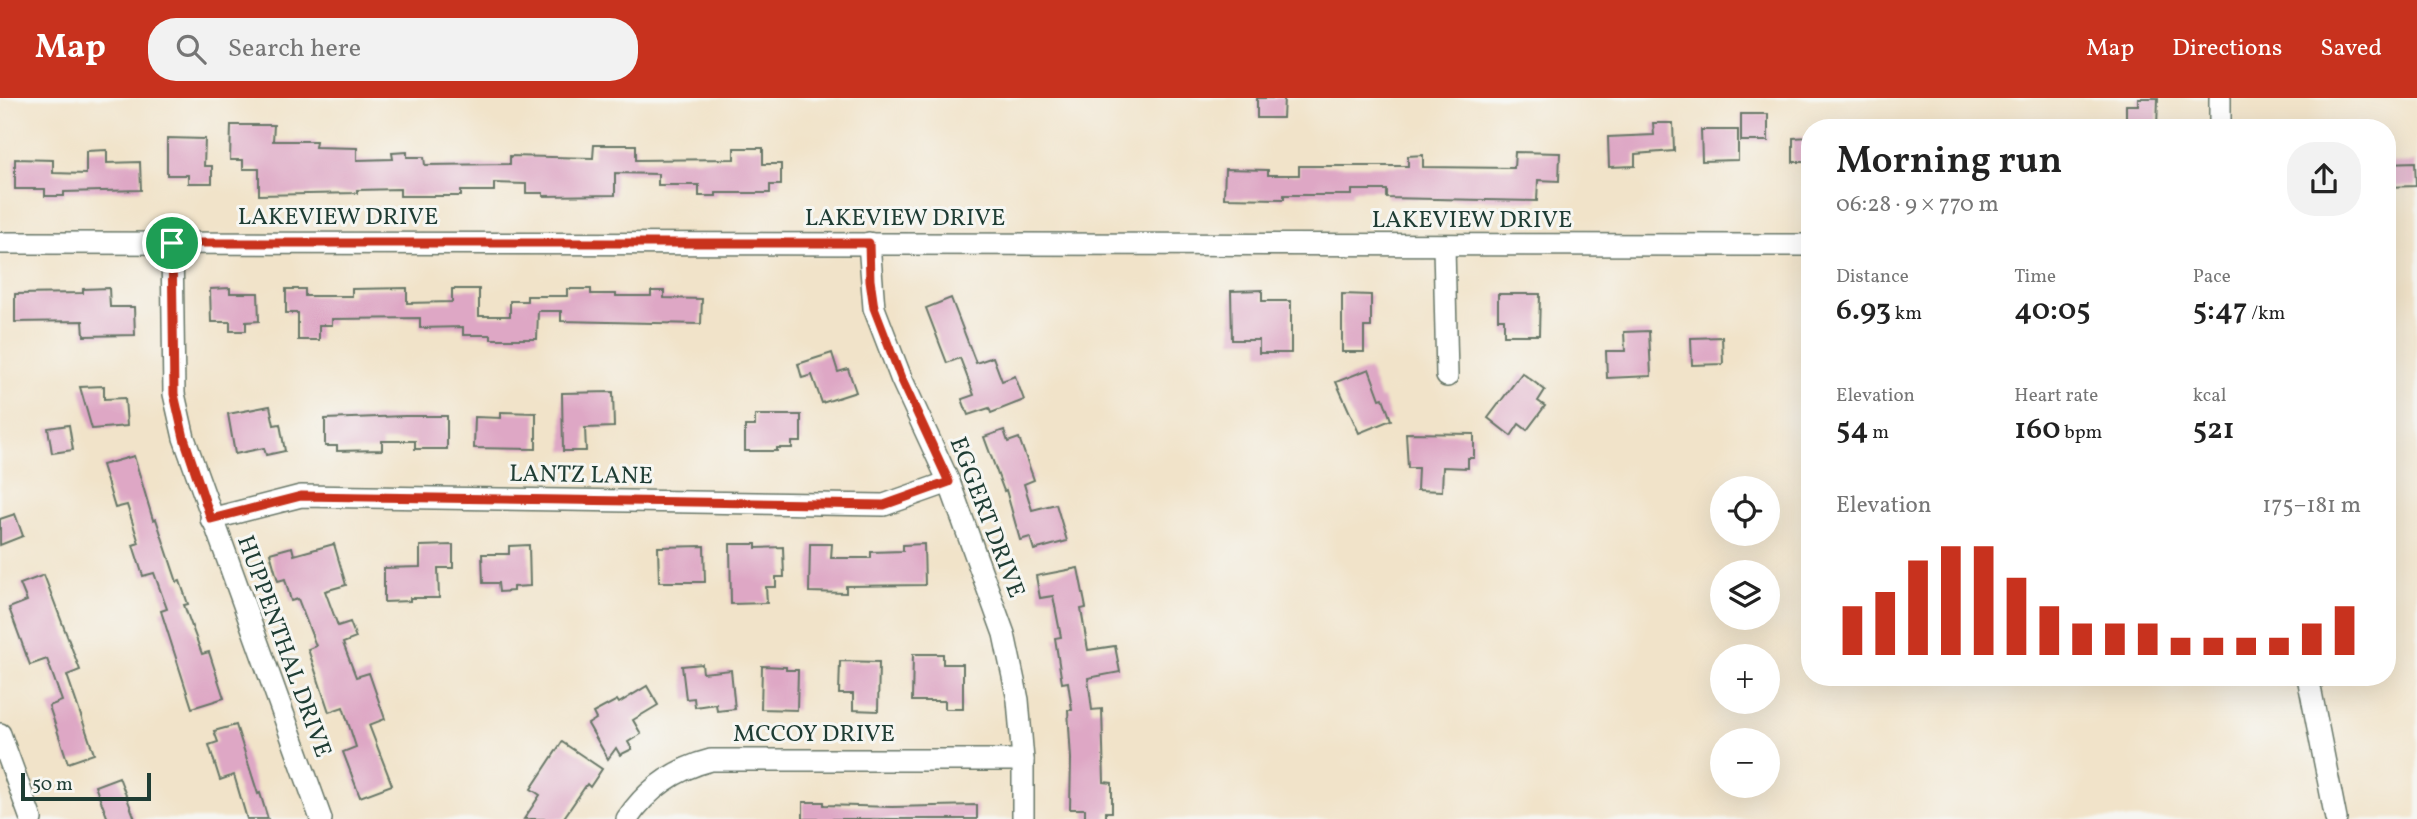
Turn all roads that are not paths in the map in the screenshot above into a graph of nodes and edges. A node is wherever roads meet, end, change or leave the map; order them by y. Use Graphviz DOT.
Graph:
graph roads {
  1 [pos="2220,98"];
  2 [pos="2220,119"];
  3 [pos="0,243"];
  4 [pos="172,243"];
  5 [pos="869,243"];
  6 [pos="1801,245"];
  7 [pos="1444,246"];
  8 [pos="1447,376"];
  9 [pos="949,482"];
  10 [pos="211,519"];
  11 [pos="2310,686"];
  12 [pos="0,734"];
  13 [pos="1023,760"];
  14 [pos="31,819"];
  15 [pos="321,819"];
  16 [pos="627,819"];
  17 [pos="1023,819"];
  18 [pos="2336,819"];
  1 -- 2 [label="street"];
  3 -- 4 [label="street, LAKEVIEW DRIVE"];
  4 -- 5 [label="street, LAKEVIEW DRIVE"];
  4 -- 10 [label="street, HUPPENTHAL DRIVE"];
  5 -- 7 [label="street, LAKEVIEW DRIVE"];
  5 -- 9 [label="street, EGGERT DRIVE"];
  6 -- 7 [label="street, LAKEVIEW DRIVE"];
  7 -- 8 [label="street"];
  9 -- 10 [label="street, LANTZ LANE"];
  9 -- 13 [label="street, EGGERT DRIVE"];
  10 -- 15 [label="street, HUPPENTHAL DRIVE"];
  11 -- 18 [label="street"];
  12 -- 14 [label="street"];
  13 -- 16 [label="street, MCCOY DRIVE"];
  13 -- 17 [label="street, EGGERT DRIVE"];
}
